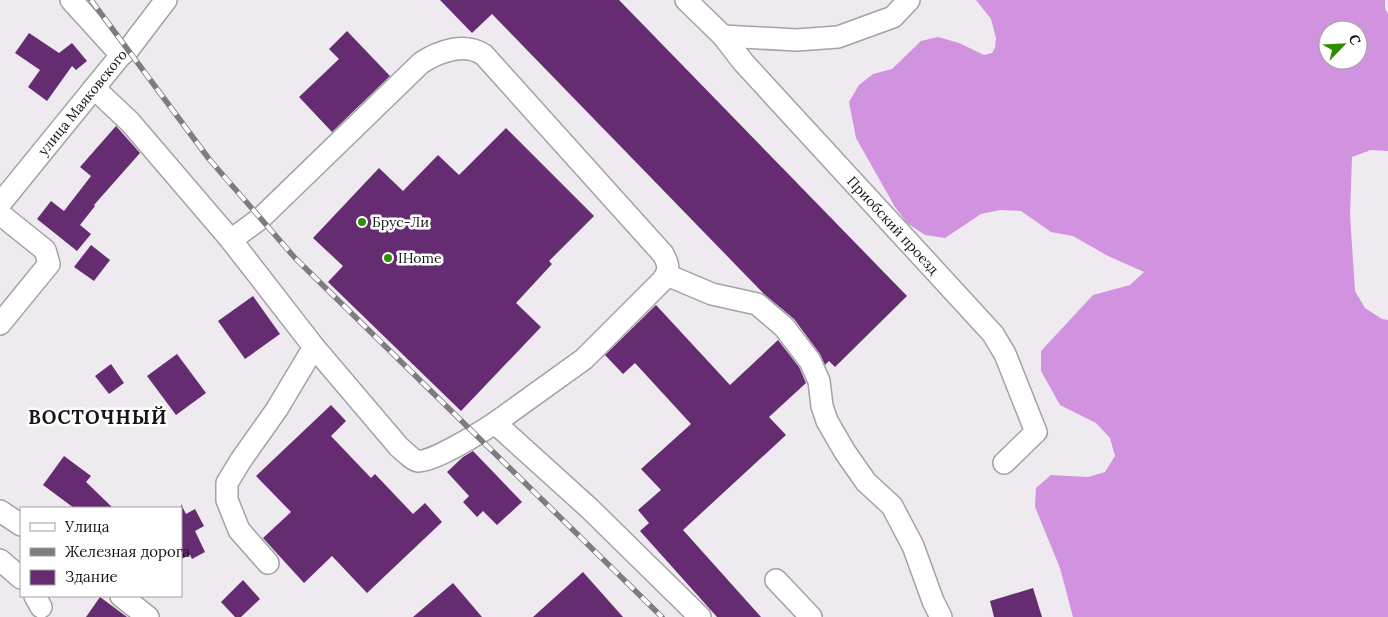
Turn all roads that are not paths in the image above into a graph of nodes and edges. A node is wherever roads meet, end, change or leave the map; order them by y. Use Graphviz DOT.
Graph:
graph roads {
  1 [pos="71,0"];
  2 [pos="166,0"];
  3 [pos="686,0"];
  4 [pos="909,0"];
  5 [pos="723,36"];
  6 [pos="121,55"];
  7 [pos="94,88"];
  8 [pos="4,189"];
  9 [pos="0,214"];
  10 [pos="231,240"];
  11 [pos="667,274"];
  12 [pos="0,324"];
  13 [pos="314,347"];
  14 [pos="495,423"];
  15 [pos="1004,463"];
  16 [pos="0,511"];
  17 [pos="20,524"];
  18 [pos="0,560"];
  19 [pos="268,563"];
  20 [pos="20,577"];
  21 [pos="776,580"];
  22 [pos="122,597"];
  23 [pos="148,617"];
  24 [pos="700,617"];
  25 [pos="811,617"];
  26 [pos="940,617"];
  1 -- 6 [label="street"];
  2 -- 6 [label="street, улица Маяковского"];
  3 -- 5 [label="street, Приобский проезд"];
  4 -- 5 [label="street"];
  5 -- 15 [label="street, Приобский проезд"];
  6 -- 7 [label="street, улица Маяковского"];
  7 -- 8 [label="street, улица Маяковского"];
  7 -- 10 [label="street"];
  9 -- 12 [label="street"];
  10 -- 11 [label="street"];
  10 -- 13 [label="street"];
  11 -- 14 [label="street"];
  11 -- 26 [label="street"];
  13 -- 14 [label="street"];
  13 -- 19 [label="street"];
  14 -- 24 [label="street"];
  16 -- 17 [label="street"];
  18 -- 20 [label="street"];
  21 -- 25 [label="street"];
  22 -- 23 [label="street"];
}
